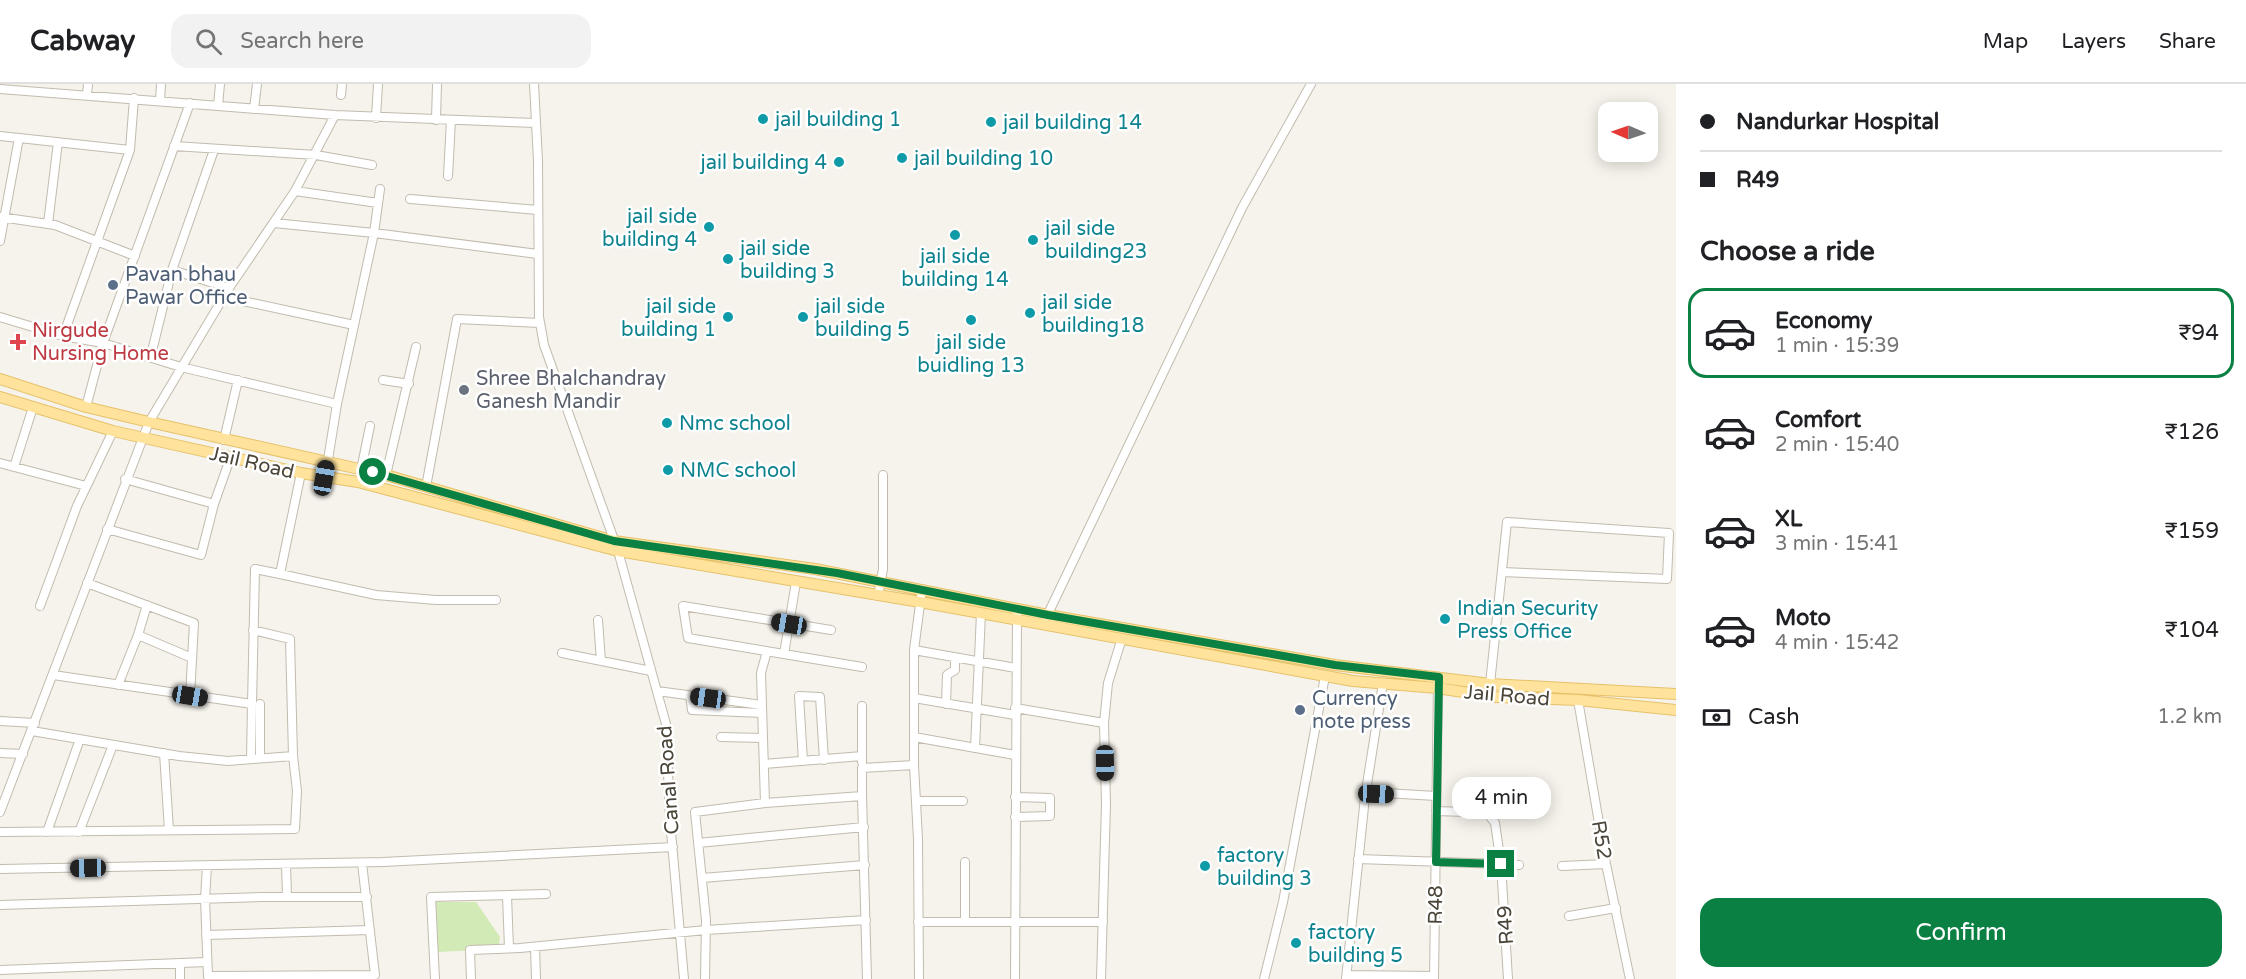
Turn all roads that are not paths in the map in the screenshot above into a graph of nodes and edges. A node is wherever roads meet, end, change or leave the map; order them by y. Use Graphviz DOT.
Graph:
graph roads {
  1 [pos="88,84"];
  2 [pos="160,84"];
  3 [pos="220,84"];
  4 [pos="256,84"];
  5 [pos="342,84"];
  6 [pos="378,84"];
  7 [pos="437,84"];
  8 [pos="534,84"];
  9 [pos="1311,84"];
  10 [pos="43,88"];
  11 [pos="0,89"];
  12 [pos="87,94"];
  13 [pos="341,96"];
  14 [pos="134,98"];
  15 [pos="160,100"];
  16 [pos="190,103"];
  17 [pos="218,106"];
  18 [pos="254,109"];
  19 [pos="335,115"];
  20 [pos="376,118"];
  21 [pos="436,120"];
  22 [pos="452,120"];
  23 [pos="536,123"];
  24 [pos="0,136"];
  25 [pos="19,138"];
  26 [pos="58,142"];
  27 [pos="174,146"];
  28 [pos="130,150"];
  29 [pos="214,150"];
  30 [pos="316,155"];
  31 [pos="372,165"];
  32 [pos="448,176"];
  33 [pos="380,189"];
  34 [pos="295,191"];
  35 [pos="410,199"];
  36 [pos="378,203"];
  37 [pos="538,210"];
  38 [pos="2,217"];
  39 [pos="274,223"];
  40 [pos="48,224"];
  41 [pos="374,233"];
  42 [pos="0,241"];
  43 [pos="98,242"];
  44 [pos="538,254"];
  45 [pos="135,256"];
  46 [pos="172,270"];
  47 [pos="229,288"];
  48 [pos="224,297"];
  49 [pos="0,317"];
  50 [pos="540,323"];
  51 [pos="354,326"];
  52 [pos="63,336"];
  53 [pos="104,343"];
  54 [pos="416,347"];
  55 [pos="142,355"];
  56 [pos="181,367"];
  57 [pos="0,379"];
  58 [pos="238,380"];
  59 [pos="383,380"];
  60 [pos="409,384"];
  61 [pos="0,397"];
  62 [pos="337,404"];
  63 [pos="86,406"];
  64 [pos="33,407"];
  65 [pos="149,422"];
  66 [pos="370,426"];
  67 [pos="113,431"];
  68 [pos="144,437"];
  69 [pos="224,440"];
  70 [pos="231,456"];
  71 [pos="0,463"];
  72 [pos="327,463"];
  73 [pos="14,466"];
  74 [pos="361,470"];
  75 [pos="301,473"];
  76 [pos="386,475"];
  77 [pos="883,475"];
  78 [pos="324,478"];
  79 [pos="125,479"];
  80 [pos="86,486"];
  81 [pos="426,487"];
  82 [pos="214,504"];
  83 [pos="107,529"];
  84 [pos="616,546"];
  85 [pos="1502,572"];
  86 [pos="280,574"];
  87 [pos="881,581"];
  88 [pos="796,582"];
  89 [pos="87,583"];
  90 [pos="922,589"];
  91 [pos="878,596"];
  92 [pos="496,600"];
  93 [pos="920,602"];
  94 [pos="147,605"];
  95 [pos="40,606"];
  96 [pos="981,613"];
  97 [pos="1017,614"];
  98 [pos="1046,619"];
  99 [pos="598,620"];
  100 [pos="789,624"];
  101 [pos="253,630"];
  102 [pos="831,630"];
  103 [pos="138,635"];
  104 [pos="1122,638"];
  105 [pos="1194,639"];
  106 [pos="914,650"];
  107 [pos="767,651"];
  108 [pos="1191,651"];
  109 [pos="562,653"];
  110 [pos="784,654"];
  111 [pos="192,658"];
  112 [pos="955,658"];
  113 [pos="600,661"];
  114 [pos="979,662"];
  115 [pos="862,667"];
  116 [pos="1016,668"];
  117 [pos="651,672"];
  118 [pos="52,675"];
  119 [pos="1325,675"];
  120 [pos="1383,683"];
  121 [pos="1438,683"];
  122 [pos="1490,684"];
  123 [pos="118,685"];
  124 [pos="657,691"];
  125 [pos="1656,693"];
  126 [pos="1676,694"];
  127 [pos="190,696"];
  128 [pos="690,696"];
  129 [pos="914,698"];
  130 [pos="1578,700"];
  131 [pos="256,704"];
  132 [pos="946,704"];
  133 [pos="862,706"];
  134 [pos="1654,707"];
  135 [pos="762,709"];
  136 [pos="977,709"];
  137 [pos="1676,710"];
  138 [pos="1015,711"];
  139 [pos="0,721"];
  140 [pos="1104,723"];
  141 [pos="33,727"];
  142 [pos="721,737"];
  143 [pos="914,737"];
  144 [pos="763,738"];
  145 [pos="80,739"];
  146 [pos="113,745"];
  147 [pos="975,748"];
  148 [pos="0,753"];
  149 [pos="164,753"];
  150 [pos="23,754"];
  151 [pos="1015,755"];
  152 [pos="293,756"];
  153 [pos="862,756"];
  154 [pos="255,759"];
  155 [pos="824,760"];
  156 [pos="803,761"];
  157 [pos="764,764"];
  158 [pos="914,765"];
  159 [pos="862,768"];
  160 [pos="1368,792"];
  161 [pos="862,796"];
  162 [pos="1436,796"];
  163 [pos="1015,797"];
  164 [pos="916,801"];
  165 [pos="963,801"];
  166 [pos="765,803"];
  167 [pos="1436,811"];
  168 [pos="0,812"];
  169 [pos="1466,812"];
  170 [pos="1488,814"];
  171 [pos="1015,817"];
  172 [pos="864,827"];
  173 [pos="169,830"];
  174 [pos="79,831"];
  175 [pos="0,832"];
  176 [pos="47,832"];
  177 [pos="698,843"];
  178 [pos="673,847"];
  179 [pos="1358,859"];
  180 [pos="965,862"];
  181 [pos="1436,862"];
  182 [pos="362,863"];
  183 [pos="286,864"];
  184 [pos="1501,864"];
  185 [pos="1606,864"];
  186 [pos="865,865"];
  187 [pos="1519,865"];
  188 [pos="207,866"];
  189 [pos="1562,866"];
  190 [pos="0,869"];
  191 [pos="702,878"];
  192 [pos="546,894"];
  193 [pos="507,896"];
  194 [pos="287,897"];
  195 [pos="367,897"];
  196 [pos="205,899"];
  197 [pos="0,905"];
  198 [pos="1616,908"];
  199 [pos="1569,916"];
  200 [pos="866,920"];
  201 [pos="918,922"];
  202 [pos="965,922"];
  203 [pos="1103,922"];
  204 [pos="1015,923"];
  205 [pos="370,930"];
  206 [pos="706,930"];
  207 [pos="682,932"];
  208 [pos="206,935"];
  209 [pos="535,947"];
  210 [pos="509,948"];
  211 [pos="207,962"];
  212 [pos="180,963"];
  213 [pos="0,970"];
  214 [pos="302,977"];
  215 [pos="1347,977"];
  216 [pos="1434,978"];
  217 [pos="180,979"];
  218 [pos="435,979"];
  219 [pos="471,979"];
  220 [pos="536,979"];
  221 [pos="684,979"];
  222 [pos="705,979"];
  223 [pos="864,979"];
  224 [pos="919,979"];
  225 [pos="1015,979"];
  226 [pos="1101,979"];
  227 [pos="1264,979"];
  228 [pos="1508,979"];
  229 [pos="1630,979"];
  1 -- 12 [label="street"];
  2 -- 15 [label="street"];
  3 -- 17 [label="street"];
  4 -- 18 [label="street"];
  5 -- 13 [label="street"];
  6 -- 20 [label="street"];
  7 -- 21 [label="street"];
  8 -- 23 [label="street, Canal Road"];
  9 -- 98 [label="street"];
  10 -- 11 [label="street"];
  10 -- 12 [label="street"];
  12 -- 14 [label="street"];
  14 -- 15 [label="street"];
  14 -- 28 [label="street"];
  15 -- 16 [label="street"];
  16 -- 17 [label="street"];
  16 -- 27 [label="street"];
  17 -- 18 [label="street"];
  18 -- 19 [label="street"];
  19 -- 20 [label="street"];
  19 -- 30 [label="street"];
  20 -- 21 [label="street"];
  21 -- 22 [label="street"];
  22 -- 23 [label="street"];
  22 -- 32 [label="street"];
  23 -- 37 [label="street, Canal Road"];
  24 -- 25 [label="street"];
  25 -- 26 [label="street"];
  25 -- 38 [label="street"];
  26 -- 28 [label="street"];
  26 -- 40 [label="street"];
  27 -- 29 [label="street"];
  27 -- 45 [label="street"];
  28 -- 43 [label="street"];
  29 -- 30 [label="street"];
  29 -- 46 [label="street"];
  30 -- 31 [label="street"];
  30 -- 34 [label="street"];
  33 -- 36 [label="street"];
  34 -- 36 [label="street"];
  34 -- 39 [label="street"];
  35 -- 37 [label="street"];
  36 -- 41 [label="street"];
  37 -- 44 [label="street, Canal Road"];
  38 -- 40 [label="street"];
  38 -- 42 [label="street"];
  39 -- 41 [label="street"];
  39 -- 47 [label="street"];
  40 -- 43 [label="street"];
  41 -- 44 [label="street"];
  41 -- 51 [label="street"];
  43 -- 45 [label="street"];
  43 -- 52 [label="street"];
  44 -- 50 [label="street, Canal Road"];
  45 -- 53 [label="street"];
  46 -- 47 [label="street"];
  46 -- 55 [label="street"];
  47 -- 48 [label="street"];
  48 -- 51 [label="street"];
  48 -- 56 [label="street"];
  49 -- 52 [label="street"];
  50 -- 81 [label="street"];
  50 -- 84 [label="street, Canal Road"];
  51 -- 62 [label="street"];
  52 -- 53 [label="street"];
  53 -- 55 [label="street"];
  53 -- 63 [label="street"];
  54 -- 60 [label="street"];
  55 -- 56 [label="street"];
  56 -- 58 [label="street"];
  56 -- 65 [label="street"];
  57 -- 63 [label="main road"];
  58 -- 62 [label="street"];
  58 -- 69 [label="street"];
  59 -- 60 [label="street"];
  60 -- 76 [label="street"];
  61 -- 64 [label="main road, Jail Road"];
  62 -- 72 [label="street"];
  63 -- 65 [label="main road"];
  64 -- 67 [label="main road, Jail Road"];
  64 -- 73 [label="street"];
  65 -- 68 [label="street"];
  65 -- 69 [label="main road"];
  66 -- 74 [label="street"];
  67 -- 68 [label="main road, Jail Road"];
  67 -- 80 [label="street"];
  68 -- 70 [label="main road, Jail Road"];
  68 -- 79 [label="street"];
  69 -- 72 [label="main road"];
  70 -- 75 [label="main road, Jail Road"];
  70 -- 82 [label="street"];
  71 -- 73 [label="street"];
  72 -- 74 [label="main road"];
  72 -- 78 [label="street"];
  73 -- 80 [label="street"];
  74 -- 76 [label="main road"];
  75 -- 78 [label="main road, Jail Road"];
  75 -- 86 [label="street"];
  76 -- 81 [label="main road"];
  77 -- 87 [label="street"];
  78 -- 84 [label="main road, Jail Road"];
  79 -- 82 [label="street"];
  79 -- 83 [label="street"];
  80 -- 95 [label="street"];
  81 -- 84 [label="main road"];
  82 -- 83 [label="street"];
  83 -- 89 [label="street"];
  84 -- 87 [label="main road"];
  84 -- 88 [label="main road, Jail Road"];
  84 -- 117 [label="street, Canal Road"];
  85 -- 85 [label="street"];
  85 -- 122 [label="street"];
  86 -- 92 [label="street"];
  86 -- 101 [label="street"];
  87 -- 90 [label="main road"];
  87 -- 91 [label="street"];
  88 -- 91 [label="main road, Jail Road"];
  88 -- 100 [label="street"];
  89 -- 94 [label="street"];
  89 -- 118 [label="street"];
  90 -- 93 [label="street"];
  90 -- 97 [label="main road"];
  91 -- 93 [label="main road, Jail Road"];
  93 -- 96 [label="main road, Jail Road"];
  93 -- 106 [label="street"];
  94 -- 103 [label="street"];
  94 -- 111 [label="street"];
  96 -- 97 [label="main road, Jail Road"];
  96 -- 114 [label="street"];
  97 -- 98 [label="main road, Jail Road"];
  97 -- 116 [label="street"];
  98 -- 104 [label="main road, Jail Road"];
  98 -- 105 [label="main road"];
  99 -- 113 [label="street"];
  100 -- 102 [label="street"];
  100 -- 107 [label="street"];
  100 -- 110 [label="street"];
  101 -- 131 [label="street"];
  101 -- 152 [label="street"];
  103 -- 111 [label="street"];
  103 -- 123 [label="street"];
  104 -- 108 [label="main road, Jail Road"];
  104 -- 140 [label="street"];
  105 -- 108 [label="main road"];
  105 -- 121 [label="main road"];
  106 -- 112 [label="street"];
  106 -- 129 [label="street"];
  107 -- 110 [label="street"];
  107 -- 135 [label="street"];
  108 -- 119 [label="main road, Jail Road"];
  109 -- 113 [label="street"];
  110 -- 115 [label="street"];
  111 -- 127 [label="street"];
  112 -- 114 [label="street"];
  112 -- 132 [label="street"];
  113 -- 117 [label="street"];
  114 -- 116 [label="street"];
  114 -- 136 [label="street"];
  116 -- 138 [label="street"];
  117 -- 124 [label="street, Canal Road"];
  118 -- 123 [label="street"];
  118 -- 141 [label="street"];
  119 -- 120 [label="main road, Jail Road"];
  119 -- 227 [label="street"];
  120 -- 121 [label="main road, Jail Road"];
  120 -- 160 [label="street"];
  121 -- 122 [label="main road"];
  121 -- 130 [label="main road, Jail Road"];
  121 -- 162 [label="street, R48"];
  122 -- 125 [label="main road"];
  123 -- 127 [label="street"];
  124 -- 128 [label="street"];
  124 -- 178 [label="street, Canal Road"];
  125 -- 126 [label="main road"];
  125 -- 134 [label="main road"];
  127 -- 131 [label="street"];
  128 -- 135 [label="street"];
  128 -- 135 [label="street"];
  129 -- 132 [label="street"];
  129 -- 143 [label="street"];
  130 -- 134 [label="main road, Jail Road"];
  130 -- 185 [label="street, R52"];
  131 -- 154 [label="street"];
  132 -- 136 [label="street"];
  133 -- 153 [label="street"];
  134 -- 137 [label="main road, Jail Road"];
  135 -- 144 [label="street"];
  136 -- 138 [label="street"];
  136 -- 147 [label="street"];
  138 -- 140 [label="street"];
  138 -- 151 [label="street"];
  139 -- 141 [label="street"];
  140 -- 203 [label="street"];
  141 -- 145 [label="street"];
  141 -- 150 [label="street"];
  142 -- 144 [label="street"];
  143 -- 147 [label="street"];
  143 -- 158 [label="street"];
  144 -- 157 [label="street"];
  145 -- 146 [label="street"];
  145 -- 176 [label="street"];
  146 -- 149 [label="street"];
  146 -- 174 [label="street"];
  147 -- 151 [label="street"];
  148 -- 150 [label="street"];
  149 -- 154 [label="street"];
  149 -- 173 [label="street"];
  150 -- 168 [label="street"];
  151 -- 163 [label="street"];
  152 -- 154 [label="street"];
  152 -- 173 [label="street"];
  153 -- 155 [label="street"];
  153 -- 159 [label="street"];
  155 -- 156 [label="street"];
  155 -- 156 [label="street"];
  156 -- 157 [label="street"];
  157 -- 166 [label="street"];
  158 -- 159 [label="street"];
  158 -- 164 [label="street"];
  159 -- 161 [label="street"];
  160 -- 162 [label="street"];
  160 -- 179 [label="street"];
  161 -- 166 [label="street"];
  161 -- 172 [label="street"];
  162 -- 167 [label="street, R48"];
  163 -- 171 [label="street"];
  163 -- 171 [label="street"];
  164 -- 165 [label="street"];
  164 -- 201 [label="street"];
  166 -- 177 [label="street"];
  167 -- 169 [label="street"];
  167 -- 181 [label="street, R48"];
  170 -- 184 [label="street, R49"];
  171 -- 204 [label="street"];
  172 -- 177 [label="street"];
  172 -- 186 [label="street"];
  173 -- 174 [label="street"];
  174 -- 176 [label="street"];
  175 -- 176 [label="street"];
  177 -- 191 [label="street"];
  178 -- 182 [label="street"];
  178 -- 207 [label="street, Canal Road"];
  179 -- 181 [label="street"];
  179 -- 215 [label="street"];
  180 -- 202 [label="street"];
  181 -- 184 [label="street"];
  181 -- 216 [label="street, R48"];
  182 -- 183 [label="street"];
  182 -- 195 [label="street"];
  183 -- 188 [label="street"];
  183 -- 194 [label="street"];
  184 -- 187 [label="street"];
  184 -- 228 [label="street, R49"];
  185 -- 189 [label="street"];
  185 -- 198 [label="street, R52"];
  186 -- 191 [label="street"];
  186 -- 200 [label="street"];
  188 -- 190 [label="street"];
  188 -- 196 [label="street"];
  191 -- 206 [label="street"];
  192 -- 193 [label="street"];
  193 -- 210 [label="street"];
  193 -- 218 [label="street"];
  194 -- 195 [label="street"];
  194 -- 196 [label="street"];
  195 -- 205 [label="street"];
  196 -- 197 [label="street"];
  196 -- 208 [label="street"];
  198 -- 199 [label="street"];
  198 -- 229 [label="street, R52"];
  200 -- 206 [label="street"];
  200 -- 223 [label="street"];
  201 -- 202 [label="street"];
  201 -- 224 [label="street"];
  202 -- 204 [label="street"];
  203 -- 204 [label="street"];
  203 -- 226 [label="street"];
  204 -- 225 [label="street"];
  205 -- 208 [label="street"];
  205 -- 214 [label="street"];
  206 -- 207 [label="street"];
  206 -- 222 [label="street"];
  207 -- 209 [label="street"];
  207 -- 221 [label="street, Canal Road"];
  208 -- 211 [label="street"];
  209 -- 210 [label="street"];
  209 -- 220 [label="street"];
  210 -- 219 [label="street"];
  211 -- 212 [label="street"];
  211 -- 214 [label="street"];
  212 -- 213 [label="street"];
  212 -- 217 [label="street"];
  215 -- 216 [label="street"];
}
